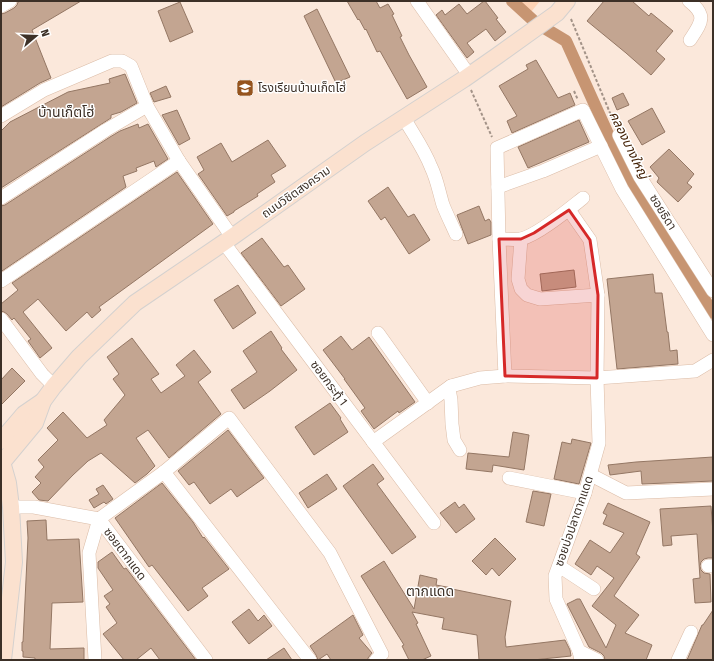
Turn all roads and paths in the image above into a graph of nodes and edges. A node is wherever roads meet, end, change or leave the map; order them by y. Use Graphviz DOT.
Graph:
graph roads {
  1 [pos="10,1"];
  2 [pos="417,1"];
  3 [pos="689,1"];
  4 [pos="1,6"];
  5 [pos="562,7"];
  6 [pos="571,20"];
  7 [pos="690,40"];
  8 [pos="466,77"];
  9 [pos="147,106"];
  10 [pos="1,116"];
  11 [pos="404,118"];
  12 [pos="619,136"];
  13 [pos="601,146"];
  14 [pos="497,148"];
  15 [pos="179,161"];
  16 [pos="498,187"];
  17 [pos="1,198"];
  18 [pos="583,198"];
  19 [pos="569,210"];
  20 [pos="456,234"];
  21 [pos="499,239"];
  22 [pos="521,239"];
  23 [pos="228,240"];
  24 [pos="1,281"];
  25 [pos="713,291"];
  26 [pos="598,295"];
  27 [pos="1,319"];
  28 [pos="378,333"];
  29 [pos="713,335"];
  30 [pos="713,360"];
  31 [pos="505,376"];
  32 [pos="597,378"];
  33 [pos="54,386"];
  34 [pos="451,386"];
  35 [pos="42,402"];
  36 [pos="428,403"];
  37 [pos="1,441"];
  38 [pos="373,442"];
  39 [pos="460,450"];
  40 [pos="2,462"];
  41 [pos="164,472"];
  42 [pos="591,474"];
  43 [pos="509,478"];
  44 [pos="713,489"];
  45 [pos="585,493"];
  46 [pos="11,507"];
  47 [pos="99,520"];
  48 [pos="434,523"];
  49 [pos="559,566"];
  50 [pos="594,589"];
  51 [pos="691,632"];
  52 [pos="98,657"];
  53 [pos="579,658"];
  54 [pos="3,660"];
  55 [pos="206,660"];
  56 [pos="310,660"];
  57 [pos="376,660"];
  58 [pos="597,660"];
  59 [pos="678,660"];
  1 -- 4 [label="street"];
  2 -- 8 [label="street"];
  3 -- 7 [label="street"];
  5 -- 8 [label="main road, ถนนวิชิตสงคราม"];
  6 -- 12 [label="path"];
  8 -- 11 [label="main road, ถนนวิชิตสงคราม"];
  8 -- 14 [label="path"];
  9 -- 10 [label="street, ซอยกระทู้ 1"];
  9 -- 15 [label="street, ซอยกระทู้ 1"];
  9 -- 17 [label="street"];
  11 -- 20 [label="street"];
  11 -- 23 [label="main road, ถนนวิชิตสงคราม"];
  12 -- 25 [label="street, ซอยธิดา"];
  13 -- 14 [label="street"];
  13 -- 16 [label="street"];
  13 -- 29 [label="street"];
  14 -- 16 [label="street"];
  15 -- 23 [label="street, ซอยกระทู้ 1"];
  15 -- 24 [label="street"];
  16 -- 21 [label="street"];
  18 -- 19 [label="street"];
  19 -- 22 [label="street"];
  19 -- 26 [label="street, ซอยบ่อปลาตากแดด"];
  21 -- 22 [label="street"];
  21 -- 31 [label="street"];
  22 -- 26 [label="street"];
  23 -- 33 [label="main road, ถนนวิชิตสงคราม"];
  23 -- 38 [label="street, ซอยกระทู้ 1"];
  26 -- 32 [label="street, ซอยบ่อปลาตากแดด"];
  27 -- 33 [label="street"];
  28 -- 36 [label="street"];
  30 -- 32 [label="street"];
  31 -- 32 [label="street"];
  31 -- 34 [label="street"];
  32 -- 42 [label="street, ซอยบ่อปลาตากแดด"];
  33 -- 35 [label="main road, ถนนวิชิตสงคราม"];
  34 -- 36 [label="street"];
  34 -- 39 [label="street"];
  35 -- 37 [label="main road, ถนนวิชิตสงคราม"];
  35 -- 40 [label="main road, ถนนวิชิตสงคราม"];
  36 -- 38 [label="street"];
  38 -- 48 [label="street, ซอยกระทู้ 1"];
  40 -- 46 [label="main road, ถนนวิชิตสงคราม"];
  41 -- 47 [label="street"];
  41 -- 56 [label="street"];
  41 -- 57 [label="street"];
  42 -- 44 [label="street"];
  42 -- 45 [label="street, ซอยบ่อปลาตากแดด"];
  43 -- 45 [label="street"];
  45 -- 49 [label="street, ซอยบ่อปลาตากแดด"];
  46 -- 47 [label="street, ซอยตากแดด"];
  46 -- 54 [label="main road, ถนนวิชิตสงคราม"];
  47 -- 52 [label="street"];
  47 -- 55 [label="street, ซอยตากแดด"];
  49 -- 50 [label="street"];
  49 -- 53 [label="street, ซอยบ่อปลาตากแดด"];
  51 -- 59 [label="street"];
  53 -- 58 [label="street"];
}
